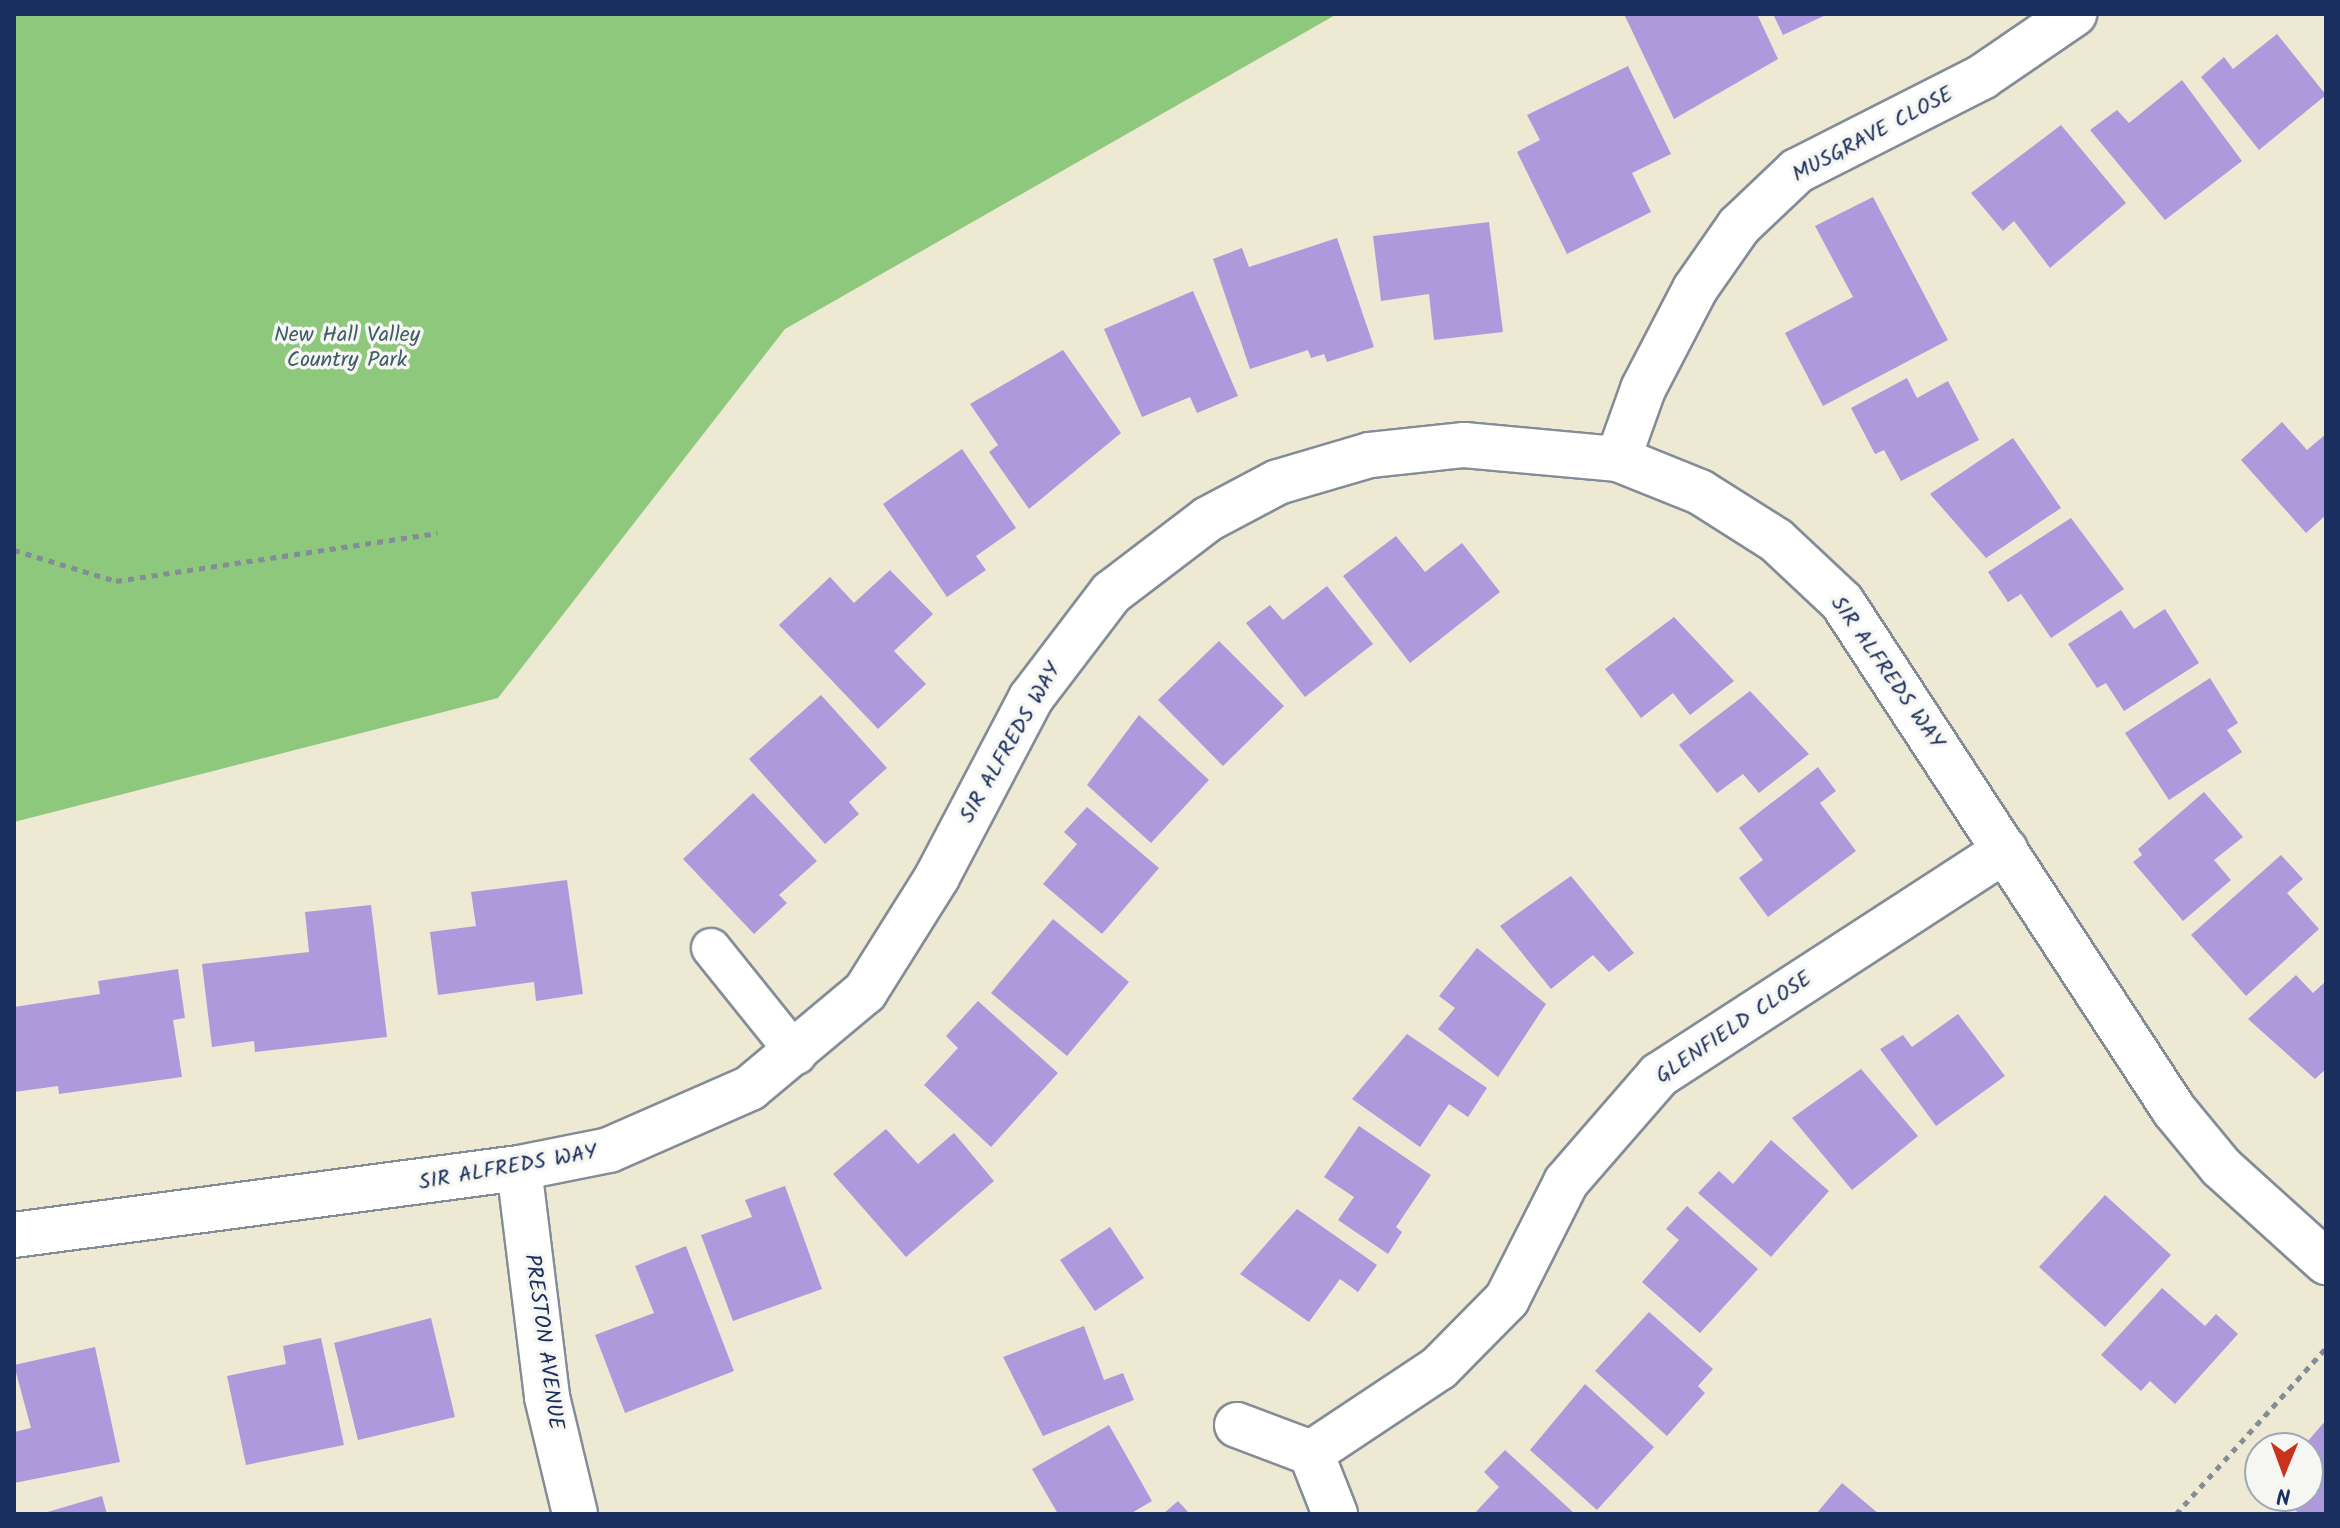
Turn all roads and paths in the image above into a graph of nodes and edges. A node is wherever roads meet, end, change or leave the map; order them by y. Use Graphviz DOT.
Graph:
graph roads {
  1 [pos="2074,14"];
  2 [pos="1618,459"];
  3 [pos="437,533"];
  4 [pos="14,550"];
  5 [pos="2005,850"];
  6 [pos="711,948"];
  7 [pos="797,1055"];
  8 [pos="519,1168"];
  9 [pos="14,1235"];
  10 [pos="2326,1262"];
  11 [pos="2326,1348"];
  12 [pos="1237,1425"];
  13 [pos="1311,1453"];
  14 [pos="575,1514"];
  15 [pos="1335,1514"];
  16 [pos="2176,1514"];
  1 -- 2 [label="street, MUSGRAVE CLOSE"];
  2 -- 5 [label="street, SIR ALFREDS WAY"];
  2 -- 7 [label="street, SIR ALFREDS WAY"];
  3 -- 4 [label="path"];
  5 -- 10 [label="street, SIR ALFREDS WAY"];
  5 -- 13 [label="street, GLENFIELD CLOSE"];
  6 -- 7 [label="lane"];
  7 -- 8 [label="street, SIR ALFREDS WAY"];
  8 -- 9 [label="street, SIR ALFREDS WAY"];
  8 -- 14 [label="street, PRESTON AVENUE"];
  11 -- 16 [label="path"];
  12 -- 13 [label="street"];
  13 -- 15 [label="street"];
}
